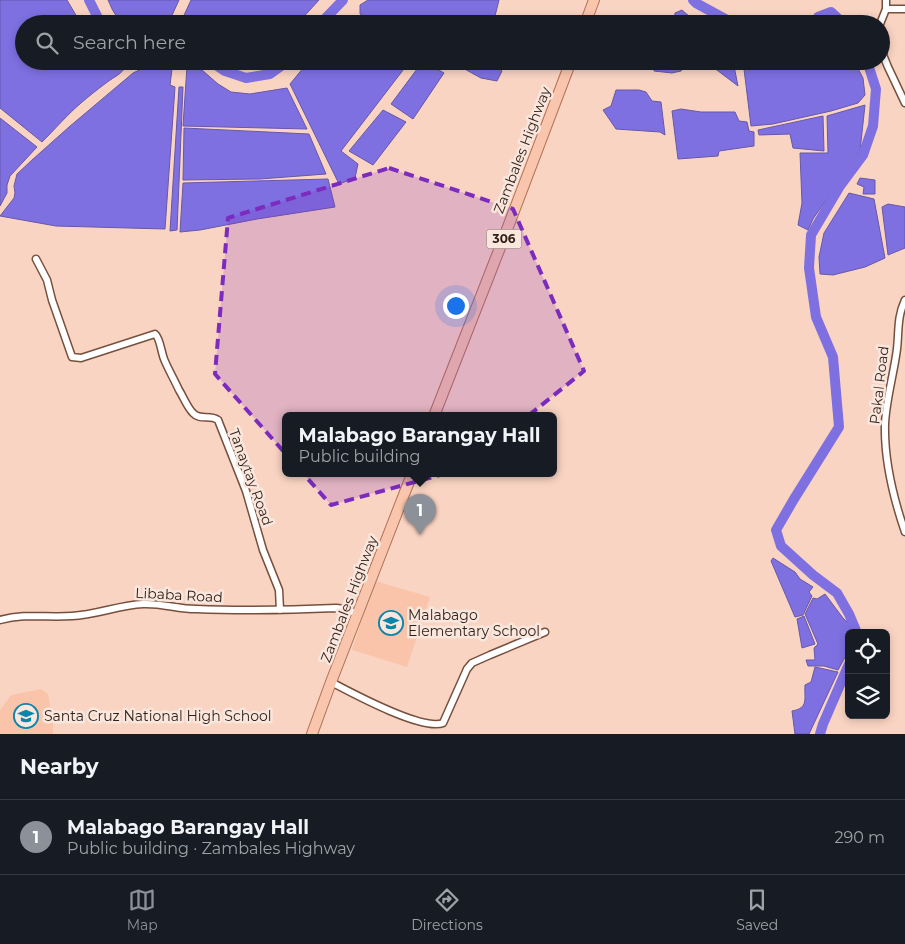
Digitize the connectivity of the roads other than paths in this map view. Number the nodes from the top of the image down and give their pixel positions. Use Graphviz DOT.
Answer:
graph roads {
  1 [pos="594,0"];
  2 [pos="886,0"];
  3 [pos="886,9"];
  4 [pos="905,9"];
  5 [pos="588,15"];
  6 [pos="884,15"];
  7 [pos="567,70"];
  8 [pos="889,70"];
  9 [pos="905,103"];
  10 [pos="36,258"];
  11 [pos="905,300"];
  12 [pos="436,412"];
  13 [pos="411,477"];
  14 [pos="905,532"];
  15 [pos="280,610"];
  16 [pos="357,614"];
  17 [pos="0,620"];
  18 [pos="545,632"];
  19 [pos="331,682"];
  20 [pos="312,734"];
  1 -- 5 [label="main road"];
  2 -- 3 [label="street"];
  3 -- 4 [label="street"];
  3 -- 6 [label="street"];
  7 -- 12 [label="main road, Zambales Highway / 306"];
  8 -- 9 [label="street"];
  10 -- 15 [label="street, Tanaytay Road"];
  11 -- 14 [label="street, Pakal Road"];
  13 -- 16 [label="main road, Zambales Highway"];
  15 -- 16 [label="street, Libaba Road"];
  15 -- 17 [label="street, Libaba Road"];
  16 -- 19 [label="main road, Zambales Highway"];
  18 -- 19 [label="street"];
  19 -- 20 [label="main road, Zambales Highway"];
}
